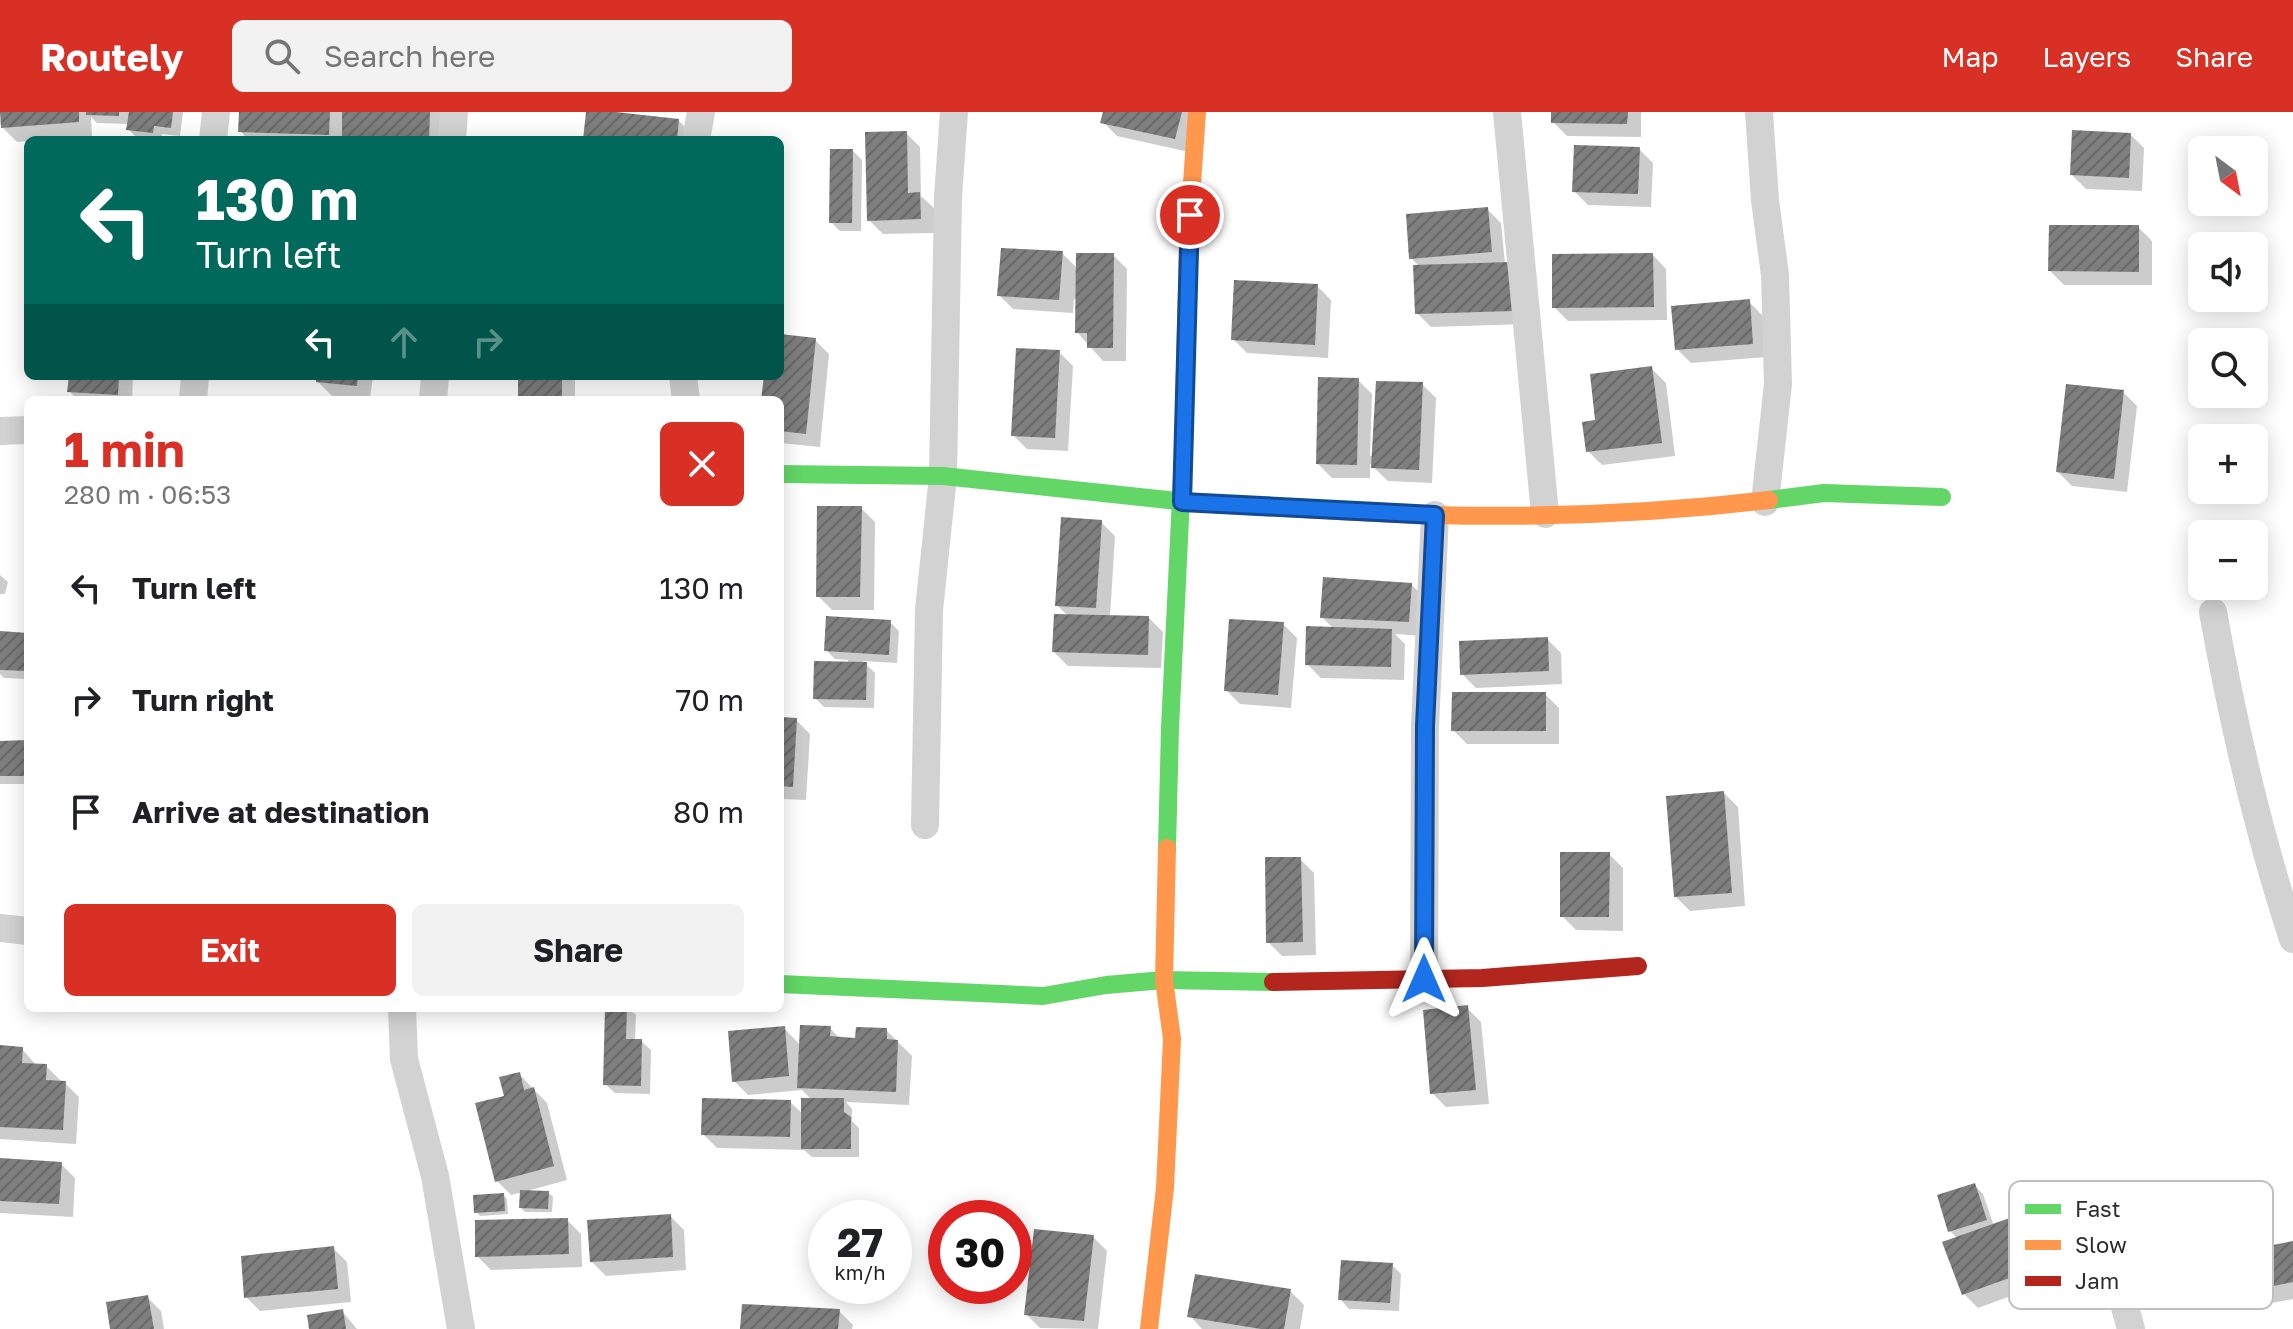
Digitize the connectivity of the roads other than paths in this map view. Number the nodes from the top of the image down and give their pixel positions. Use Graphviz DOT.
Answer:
graph roads {
  1 [pos="216,112"];
  2 [pos="454,112"];
  3 [pos="701,112"];
  4 [pos="954,112"];
  5 [pos="1197,112"];
  6 [pos="1507,112"];
  7 [pos="1759,112"];
  8 [pos="213,136"];
  9 [pos="452,136"];
  10 [pos="697,136"];
  11 [pos="24,430"];
  12 [pos="0,431"];
  13 [pos="784,474"];
  14 [pos="943,476"];
  15 [pos="1942,497"];
  16 [pos="1182,502"];
  17 [pos="1765,502"];
  18 [pos="1545,514"];
  19 [pos="1435,515"];
  20 [pos="2213,612"];
  21 [pos="925,825"];
  22 [pos="0,928"];
  23 [pos="24,931"];
  24 [pos="2293,939"];
  25 [pos="1638,966"];
  26 [pos="1424,979"];
  27 [pos="1164,980"];
  28 [pos="784,984"];
  29 [pos="402,1012"];
  30 [pos="2126,1309"];
  31 [pos="461,1329"];
  32 [pos="1149,1329"];
  33 [pos="2131,1329"];
  1 -- 8 [label="street"];
  2 -- 9 [label="street"];
  3 -- 10 [label="street"];
  4 -- 14 [label="street"];
  5 -- 16 [label="street"];
  6 -- 18 [label="street"];
  7 -- 17 [label="street"];
  11 -- 12 [label="street"];
  13 -- 14 [label="street"];
  14 -- 16 [label="street"];
  14 -- 21 [label="street"];
  15 -- 17 [label="street"];
  16 -- 19 [label="street"];
  16 -- 27 [label="street"];
  17 -- 18 [label="street"];
  18 -- 19 [label="street"];
  19 -- 26 [label="street"];
  20 -- 24 [label="street"];
  22 -- 23 [label="street"];
  25 -- 26 [label="street"];
  26 -- 27 [label="street"];
  27 -- 28 [label="street"];
  27 -- 32 [label="street"];
  29 -- 31 [label="street"];
  30 -- 33 [label="street"];
}
